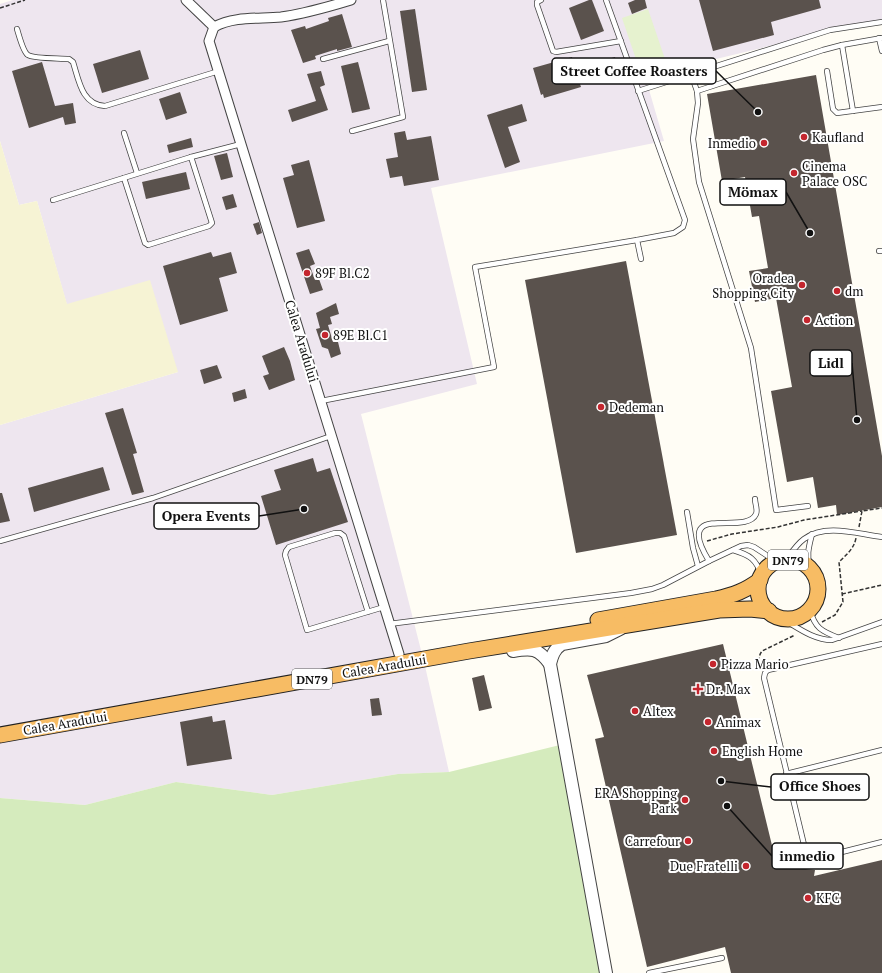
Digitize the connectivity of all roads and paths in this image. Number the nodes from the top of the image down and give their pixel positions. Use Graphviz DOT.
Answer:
graph roads {
  1 [pos="25,0"];
  2 [pos="186,0"];
  3 [pos="351,0"];
  4 [pos="383,0"];
  5 [pos="541,0"];
  6 [pos="606,0"];
  7 [pos="0,8"];
  8 [pos="882,22"];
  9 [pos="214,27"];
  10 [pos="17,29"];
  11 [pos="881,38"];
  12 [pos="389,41"];
  13 [pos="621,41"];
  14 [pos="842,45"];
  15 [pos="882,51"];
  16 [pos="323,59"];
  17 [pos="218,71"];
  18 [pos="827,71"];
  19 [pos="691,74"];
  20 [pos="638,91"];
  21 [pos="697,91"];
  22 [pos="882,107"];
  23 [pos="854,111"];
  24 [pos="352,131"];
  25 [pos="124,133"];
  26 [pos="241,144"];
  27 [pos="191,157"];
  28 [pos="137,173"];
  29 [pos="124,178"];
  30 [pos="53,200"];
  31 [pos="638,240"];
  32 [pos="641,259"];
  33 [pos="321,401"];
  34 [pos="331,436"];
  35 [pos="755,499"];
  36 [pos="808,506"];
  37 [pos="882,508"];
  38 [pos="862,511"];
  39 [pos="687,512"];
  40 [pos="812,534"];
  41 [pos="857,534"];
  42 [pos="881,537"];
  43 [pos="0,541"];
  44 [pos="700,545"];
  45 [pos="733,550"];
  46 [pos="709,561"];
  47 [pos="781,561"];
  48 [pos="698,566"];
  49 [pos="810,569"];
  50 [pos="761,578"];
  51 [pos="882,585"];
  52 [pos="842,594"];
  53 [pos="384,607"];
  54 [pos="810,610"];
  55 [pos="368,612"];
  56 [pos="775,615"];
  57 [pos="882,622"];
  58 [pos="389,624"];
  59 [pos="624,626"];
  60 [pos="816,626"];
  61 [pos="803,632"];
  62 [pos="839,638"];
  63 [pos="882,644"];
  64 [pos="469,651"];
  65 [pos="398,654"];
  66 [pos="550,664"];
  67 [pos="766,672"];
  68 [pos="0,725"];
  69 [pos="0,735"];
  70 [pos="882,750"];
  71 [pos="786,774"];
  72 [pos="882,842"];
  73 [pos="722,958"];
  74 [pos="606,973"];
  75 [pos="649,973"];
  1 -- 7 [label="path"];
  2 -- 9 [label="street"];
  3 -- 9 [label="street"];
  4 -- 12 [label="lane"];
  5 -- 13 [label="lane"];
  6 -- 13 [label="lane"];
  8 -- 19 [label="lane"];
  9 -- 17 [label="street, Calea Aradului"];
  10 -- 17 [label="lane"];
  11 -- 14 [label="lane"];
  11 -- 15 [label="lane"];
  12 -- 16 [label="lane"];
  12 -- 24 [label="lane"];
  13 -- 20 [label="lane"];
  14 -- 21 [label="lane"];
  14 -- 23 [label="lane"];
  17 -- 26 [label="street, Calea Aradului"];
  18 -- 23 [label="lane"];
  19 -- 20 [label="lane"];
  19 -- 21 [label="lane"];
  20 -- 31 [label="lane"];
  21 -- 36 [label="lane"];
  22 -- 23 [label="lane"];
  25 -- 28 [label="lane"];
  26 -- 27 [label="lane"];
  26 -- 33 [label="street, Calea Aradului"];
  27 -- 28 [label="lane"];
  27 -- 29 [label="lane"];
  28 -- 29 [label="lane"];
  29 -- 30 [label="lane"];
  31 -- 32 [label="lane"];
  31 -- 33 [label="lane"];
  33 -- 34 [label="street, Calea Aradului"];
  34 -- 43 [label="lane"];
  34 -- 53 [label="street, Calea Aradului"];
  35 -- 44 [label="lane"];
  37 -- 38 [label="path"];
  38 -- 41 [label="path"];
  38 -- 44 [label="path"];
  39 -- 48 [label="lane"];
  40 -- 41 [label="lane"];
  40 -- 47 [label="lane"];
  40 -- 49 [label="lane"];
  41 -- 42 [label="lane"];
  41 -- 52 [label="path"];
  44 -- 46 [label="lane"];
  45 -- 46 [label="lane"];
  45 -- 47 [label="lane"];
  45 -- 50 [label="lane"];
  46 -- 48 [label="lane"];
  47 -- 49 [label="highway, DN79"];
  47 -- 50 [label="highway, Calea Aradului / DN79"];
  48 -- 58 [label="lane"];
  49 -- 54 [label="highway, DN79"];
  50 -- 56 [label="highway, DN79"];
  50 -- 65 [label="highway, Calea Aradului / DN79"];
  51 -- 52 [label="path"];
  52 -- 60 [label="path"];
  53 -- 55 [label="lane"];
  53 -- 58 [label="street, Calea Aradului"];
  54 -- 56 [label="highway, Calea Aradului / DN79"];
  54 -- 60 [label="lane"];
  55 -- 55 [label="lane"];
  56 -- 59 [label="highway, Calea Aradului / DN79"];
  56 -- 61 [label="lane"];
  57 -- 62 [label="lane"];
  58 -- 65 [label="street, Calea Aradului"];
  59 -- 64 [label="highway, Calea Aradului / DN79"];
  59 -- 66 [label="street"];
  60 -- 62 [label="lane"];
  61 -- 62 [label="lane"];
  61 -- 67 [label="path"];
  63 -- 67 [label="lane"];
  64 -- 66 [label="street"];
  64 -- 69 [label="highway, Calea Aradului / DN79"];
  65 -- 68 [label="highway, Calea Aradului / DN79"];
  66 -- 74 [label="street"];
  67 -- 71 [label="lane"];
  70 -- 71 [label="lane"];
  71 -- 72 [label="lane"];
  73 -- 75 [label="lane"];
}
